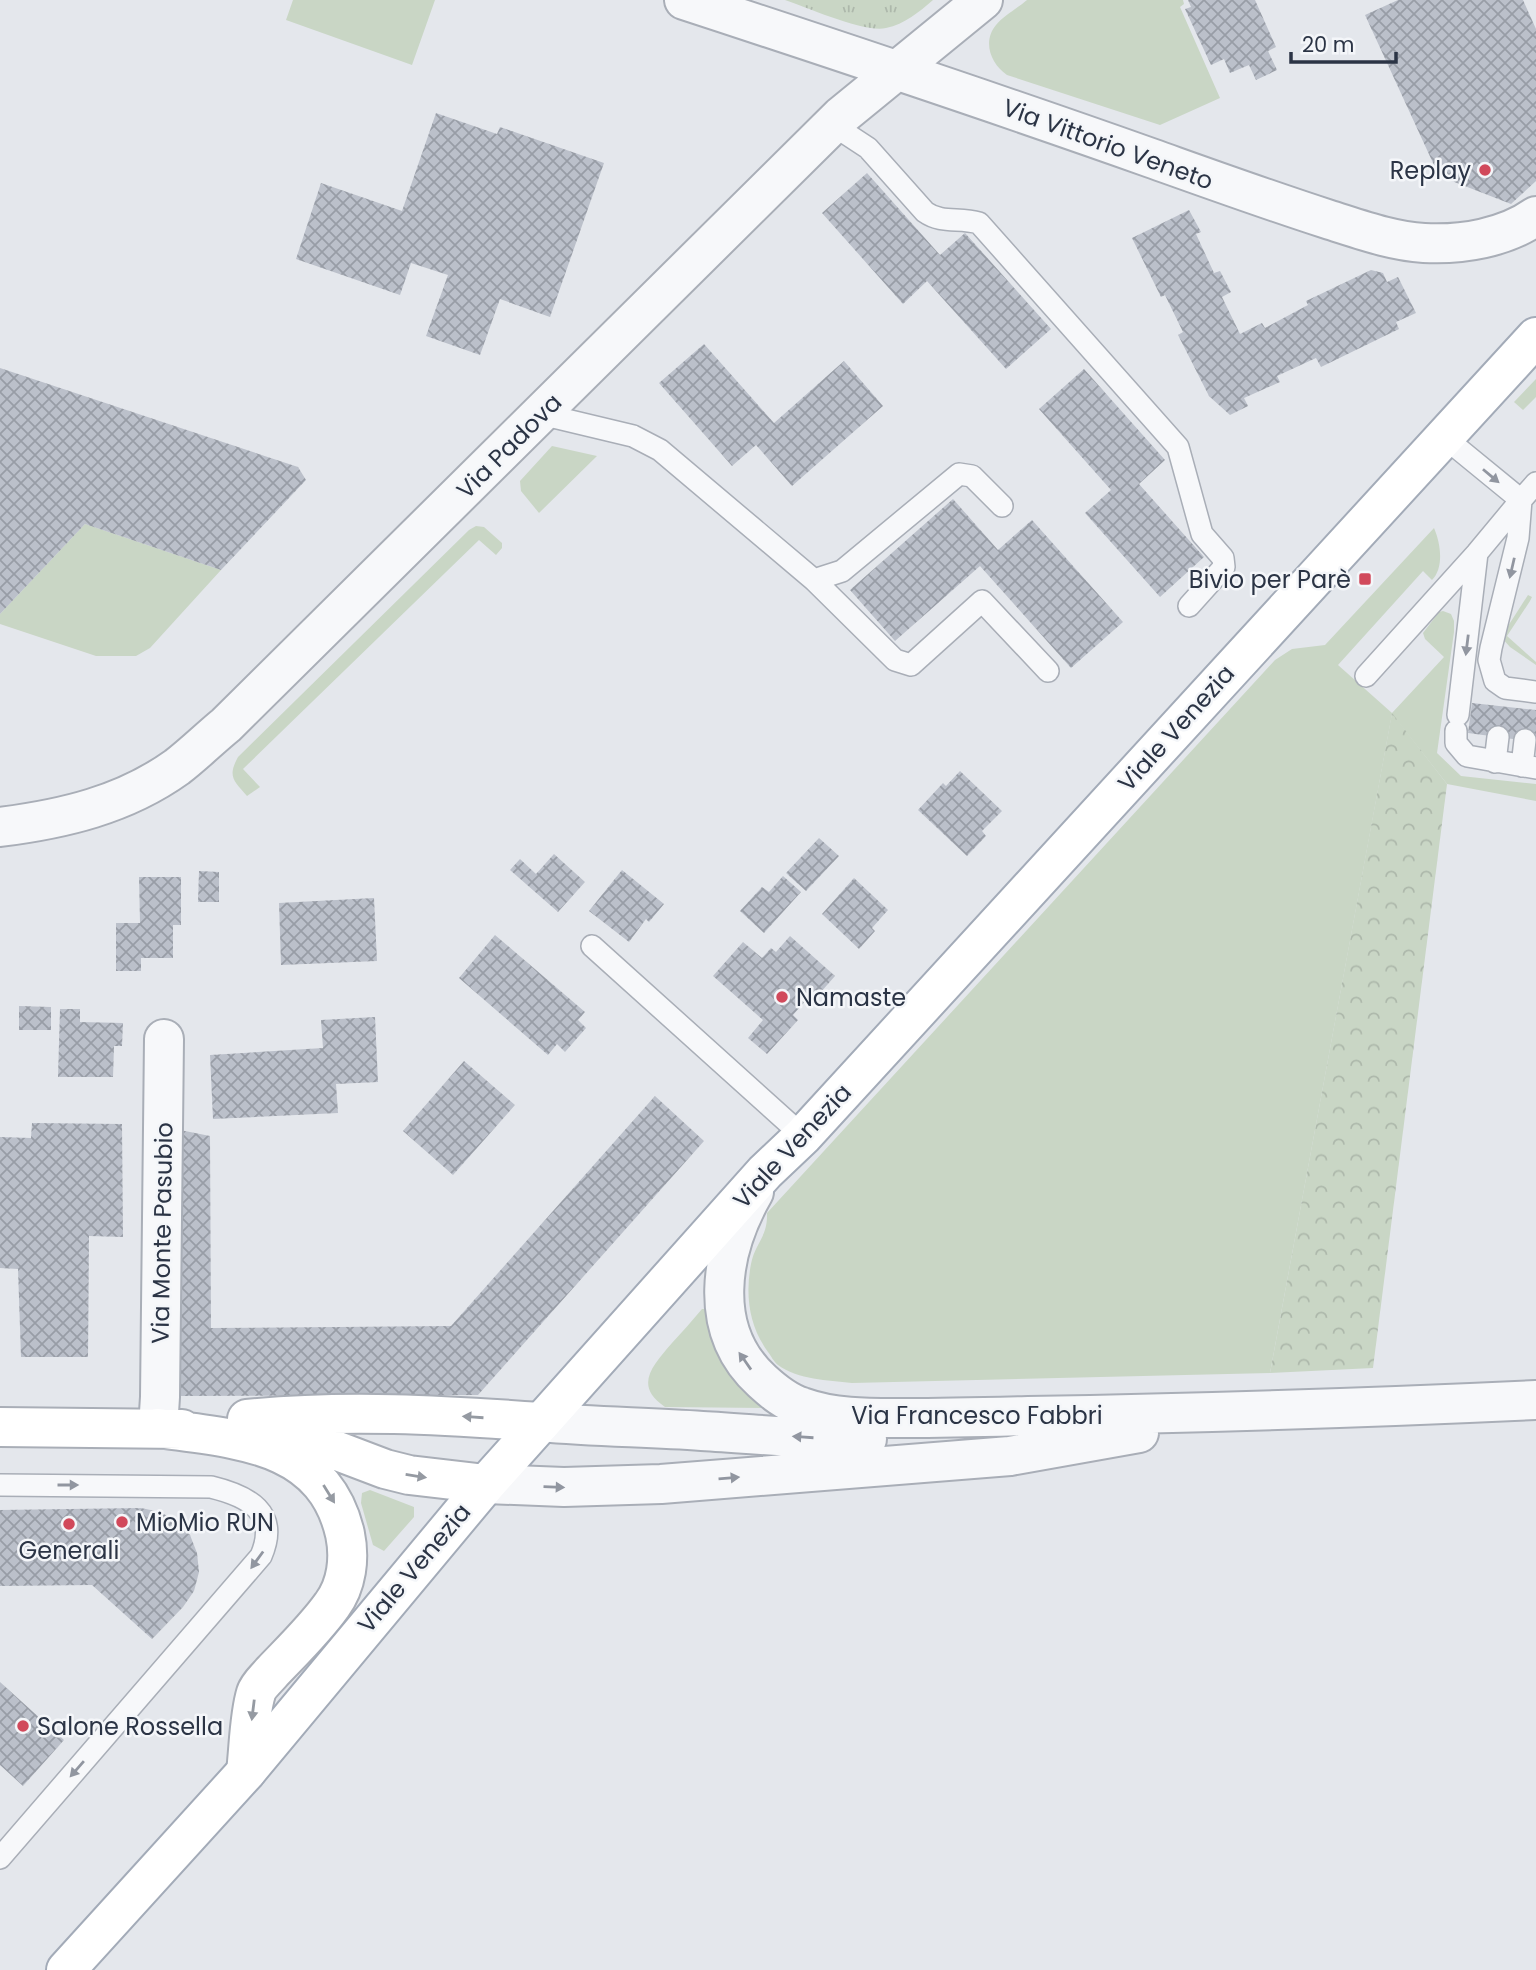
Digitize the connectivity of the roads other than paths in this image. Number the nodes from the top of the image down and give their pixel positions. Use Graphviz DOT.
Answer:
graph roads {
  1 [pos="684,0"];
  2 [pos="983,0"];
  3 [pos="896,69"];
  4 [pos="834,125"];
  5 [pos="1536,216"];
  6 [pos="1536,337"];
  7 [pos="541,414"];
  8 [pos="1444,437"];
  9 [pos="1536,483"];
  10 [pos="1521,500"];
  11 [pos="1002,506"];
  12 [pos="1477,553"];
  13 [pos="814,580"];
  14 [pos="1189,606"];
  15 [pos="1048,671"];
  16 [pos="1366,676"];
  17 [pos="1532,698"];
  18 [pos="1498,737"];
  19 [pos="1525,740"];
  20 [pos="1495,762"];
  21 [pos="1529,767"];
  22 [pos="0,827"];
  23 [pos="592,946"];
  24 [pos="164,1039"];
  25 [pos="803,1136"];
  26 [pos="765,1172"];
  27 [pos="577,1382"];
  28 [pos="1536,1399"];
  29 [pos="1262,1412"];
  30 [pos="541,1422"];
  31 [pos="0,1427"];
  32 [pos="589,1427"];
  33 [pos="158,1428"];
  34 [pos="486,1484"];
  35 [pos="661,1484"];
  36 [pos="0,1485"];
  37 [pos="246,1772"];
  38 [pos="0,1858"];
  39 [pos="66,1970"];
  1 -- 3 [label="street, Via Vittorio Veneto"];
  2 -- 3 [label="street, Via Padova"];
  3 -- 4 [label="street, Via Padova"];
  3 -- 5 [label="street, Via Vittorio Veneto"];
  4 -- 7 [label="street, Via Padova"];
  4 -- 14 [label="lane"];
  6 -- 8 [label="main road, Viale Venezia"];
  7 -- 13 [label="lane"];
  7 -- 22 [label="street, Via Padova"];
  8 -- 10 [label="lane, one-way"];
  8 -- 25 [label="main road, Viale Venezia"];
  9 -- 10 [label="lane"];
  10 -- 12 [label="lane"];
  10 -- 17 [label="lane, one-way"];
  11 -- 13 [label="lane"];
  12 -- 16 [label="lane"];
  12 -- 20 [label="lane, one-way"];
  13 -- 15 [label="lane"];
  18 -- 20 [label="lane"];
  19 -- 21 [label="lane"];
  20 -- 21 [label="lane"];
  23 -- 25 [label="lane"];
  24 -- 33 [label="street, Via Monte Pasubio"];
  25 -- 26 [label="main road, Viale Venezia"];
  26 -- 27 [label="main road, Viale Venezia"];
  29 -- 26 [label="street, Via Francesco Fabbri, one-way"];
  27 -- 30 [label="main road, Viale Venezia"];
  27 -- 32 [label="street, Via Francesco Fabbri"];
  28 -- 29 [label="street, Via Francesco Fabbri"];
  29 -- 32 [label="street, Via Francesco Fabbri, one-way"];
  35 -- 29 [label="street, Via Francesco Fabbri, one-way"];
  30 -- 32 [label="street, Via Francesco Fabbri"];
  30 -- 33 [label="main road, one-way"];
  30 -- 34 [label="main road, Viale Venezia"];
  31 -- 33 [label="main road"];
  32 -- 35 [label="street, Via Francesco Fabbri"];
  33 -- 34 [label="main road, one-way"];
  33 -- 37 [label="main road, one-way"];
  34 -- 35 [label="street, Via Francesco Fabbri, one-way"];
  34 -- 37 [label="main road, Viale Venezia"];
  36 -- 38 [label="lane, one-way"];
  37 -- 39 [label="main road, Viale Venezia"];
}
